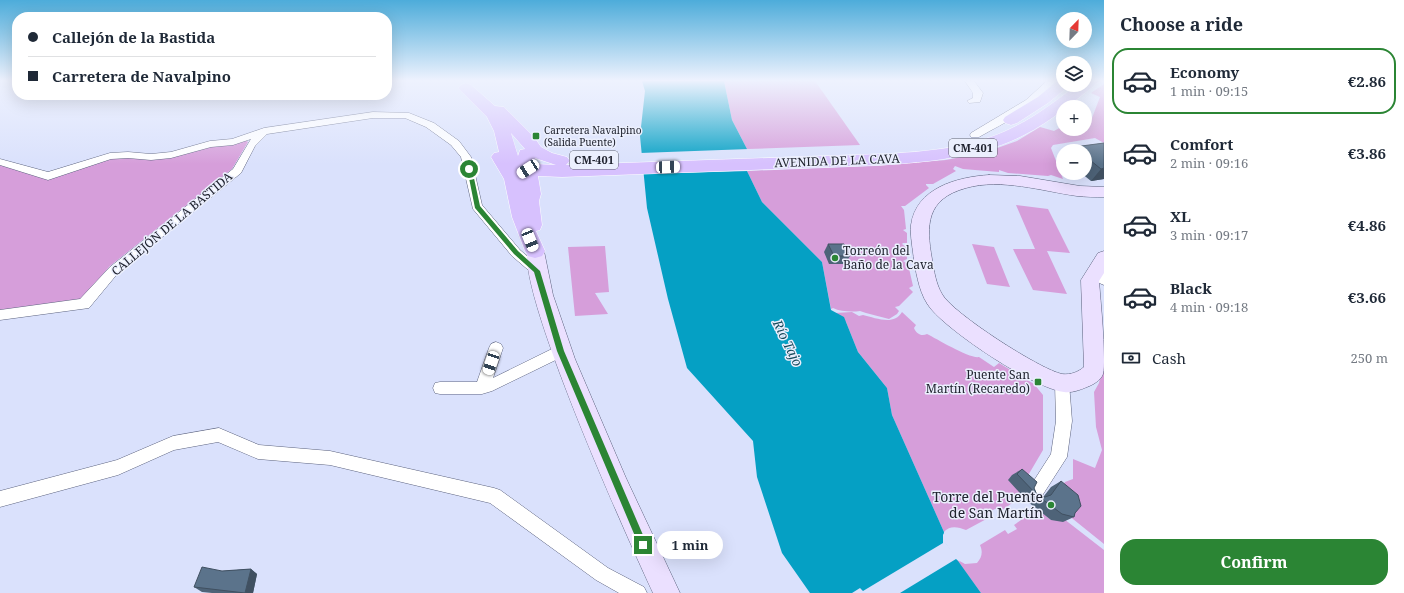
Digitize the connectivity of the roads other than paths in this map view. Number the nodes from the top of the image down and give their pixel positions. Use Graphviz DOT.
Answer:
graph roads {
  1 [pos="483,109"];
  2 [pos="497,109"];
  3 [pos="1018,109"];
  4 [pos="1030,109"];
  5 [pos="1058,109"];
  6 [pos="514,127"];
  7 [pos="264,131"];
  8 [pos="975,134"];
  9 [pos="832,156"];
  10 [pos="0,162"];
  11 [pos="562,166"];
  12 [pos="520,174"];
  13 [pos="1104,192"];
  14 [pos="532,194"];
  15 [pos="536,261"];
  16 [pos="1101,270"];
  17 [pos="0,315"];
  18 [pos="496,348"];
  19 [pos="561,351"];
  20 [pos="1062,383"];
  21 [pos="440,388"];
  22 [pos="482,388"];
  23 [pos="1034,493"];
  24 [pos="0,499"];
  25 [pos="638,593"];
  26 [pos="667,593"];
  1 -- 12 [label="main road"];
  2 -- 6 [label="main road, CM-401"];
  3 -- 8 [label="street, AVENIDA DE LA CAVA"];
  4 -- 8 [label="main road, AVENIDA DE LA CAVA / CM-401"];
  5 -- 9 [label="main road, AVENIDA DE LA CAVA / CM-401"];
  6 -- 11 [label="main road, CM-401"];
  6 -- 12 [label="main road"];
  7 -- 10 [label="street"];
  7 -- 15 [label="street"];
  7 -- 17 [label="street, CALLEJÓN DE LA BASTIDA"];
  8 -- 9 [label="main road, AVENIDA DE LA CAVA / CM-401"];
  9 -- 11 [label="main road, AVENIDA DE LA CAVA / CM-401"];
  9 -- 11 [label="main road, AVENIDA DE LA CAVA / CM-401"];
  11 -- 12 [label="main road, CM-401"];
  11 -- 14 [label="main road"];
  12 -- 14 [label="main road"];
  12 -- 15 [label="main road"];
  13 -- 20 [label="street"];
  14 -- 15 [label="main road"];
  15 -- 19 [label="street"];
  16 -- 20 [label="street"];
  18 -- 22 [label="street"];
  19 -- 22 [label="street"];
  19 -- 26 [label="street"];
  20 -- 23 [label="street"];
  21 -- 22 [label="street"];
  24 -- 25 [label="street"];
}
